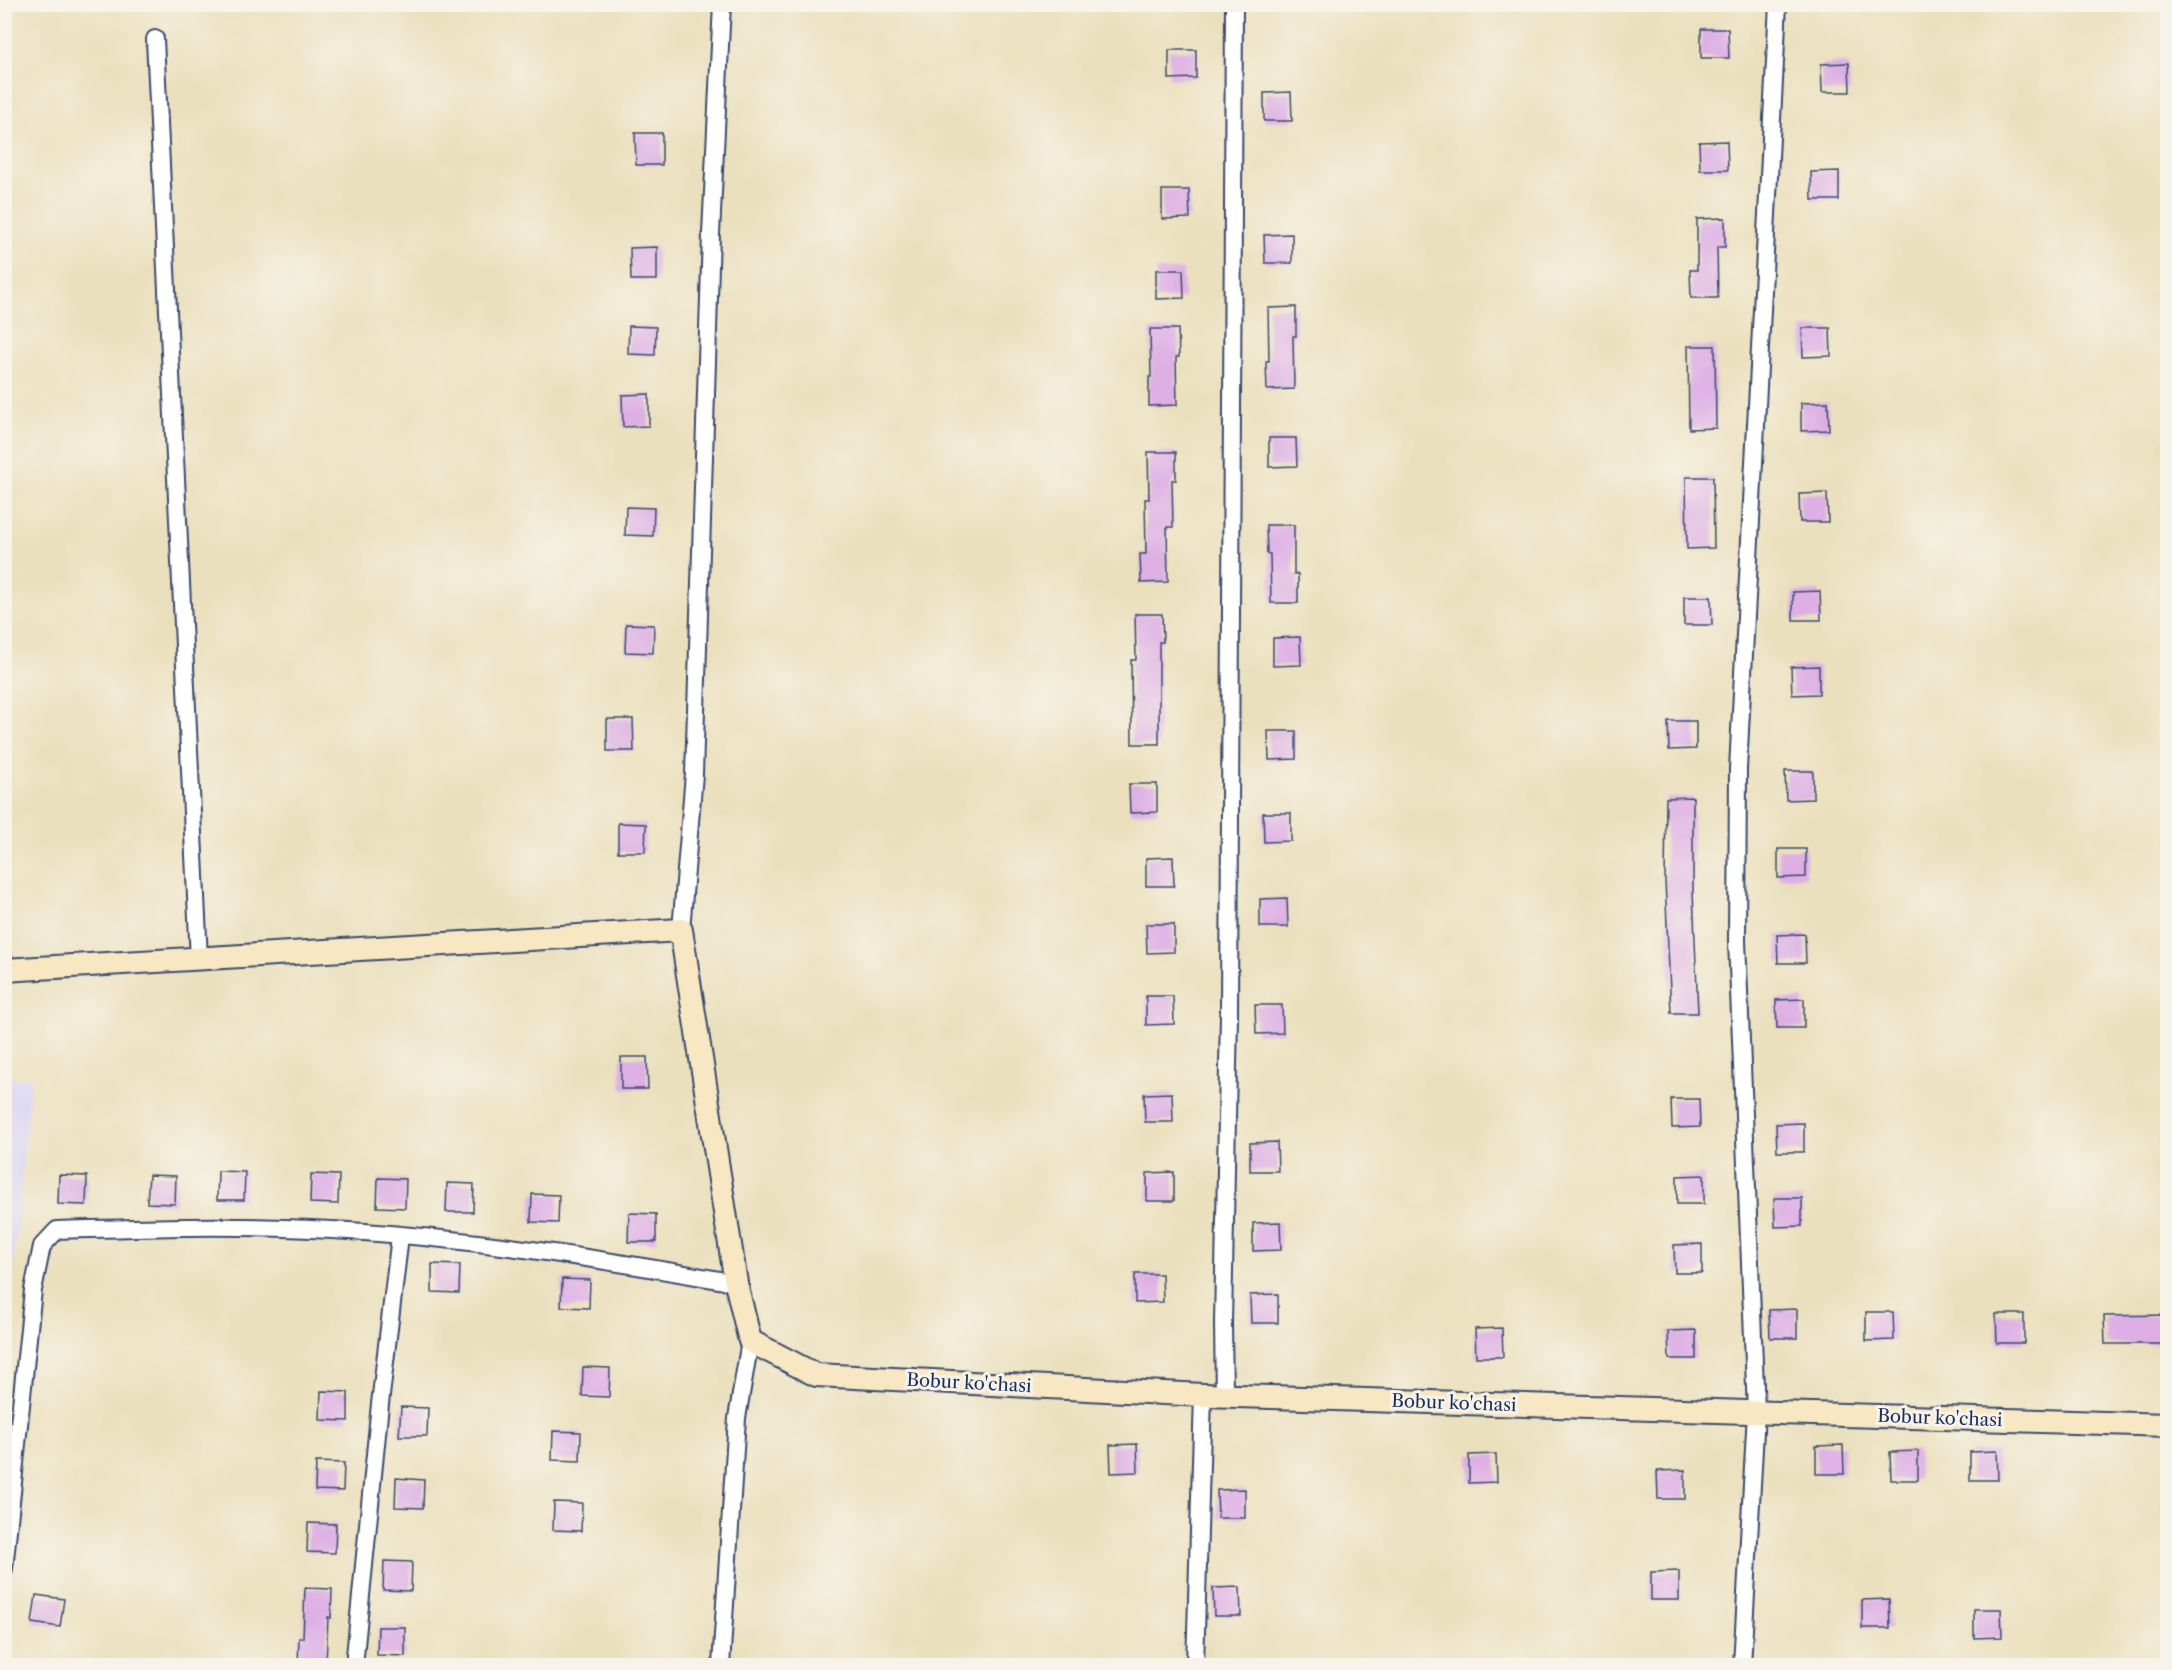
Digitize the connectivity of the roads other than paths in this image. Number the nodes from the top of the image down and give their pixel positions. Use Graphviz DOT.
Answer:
graph roads {
  1 [pos="722,4"];
  2 [pos="1234,4"];
  3 [pos="1778,4"];
  4 [pos="155,39"];
  5 [pos="681,930"];
  6 [pos="199,959"];
  7 [pos="4,970"];
  8 [pos="400,1236"];
  9 [pos="736,1283"];
  10 [pos="750,1341"];
  11 [pos="1214,1395"];
  12 [pos="1756,1412"];
  13 [pos="2168,1425"];
  14 [pos="10,1458"];
  15 [pos="4,1569"];
  16 [pos="354,1665"];
  17 [pos="721,1665"];
  18 [pos="1195,1665"];
  19 [pos="1742,1665"];
  1 -- 5 [label="street"];
  2 -- 11 [label="street"];
  3 -- 12 [label="street"];
  4 -- 6 [label="street"];
  5 -- 6 [label="street"];
  5 -- 9 [label="street"];
  6 -- 7 [label="street"];
  8 -- 9 [label="street"];
  8 -- 14 [label="street"];
  8 -- 16 [label="street"];
  9 -- 10 [label="street"];
  10 -- 11 [label="street, Bobur ko'chasi"];
  10 -- 17 [label="street"];
  11 -- 12 [label="street, Bobur ko'chasi"];
  11 -- 18 [label="street"];
  12 -- 13 [label="street, Bobur ko'chasi"];
  12 -- 19 [label="street"];
  14 -- 15 [label="street"];
}
